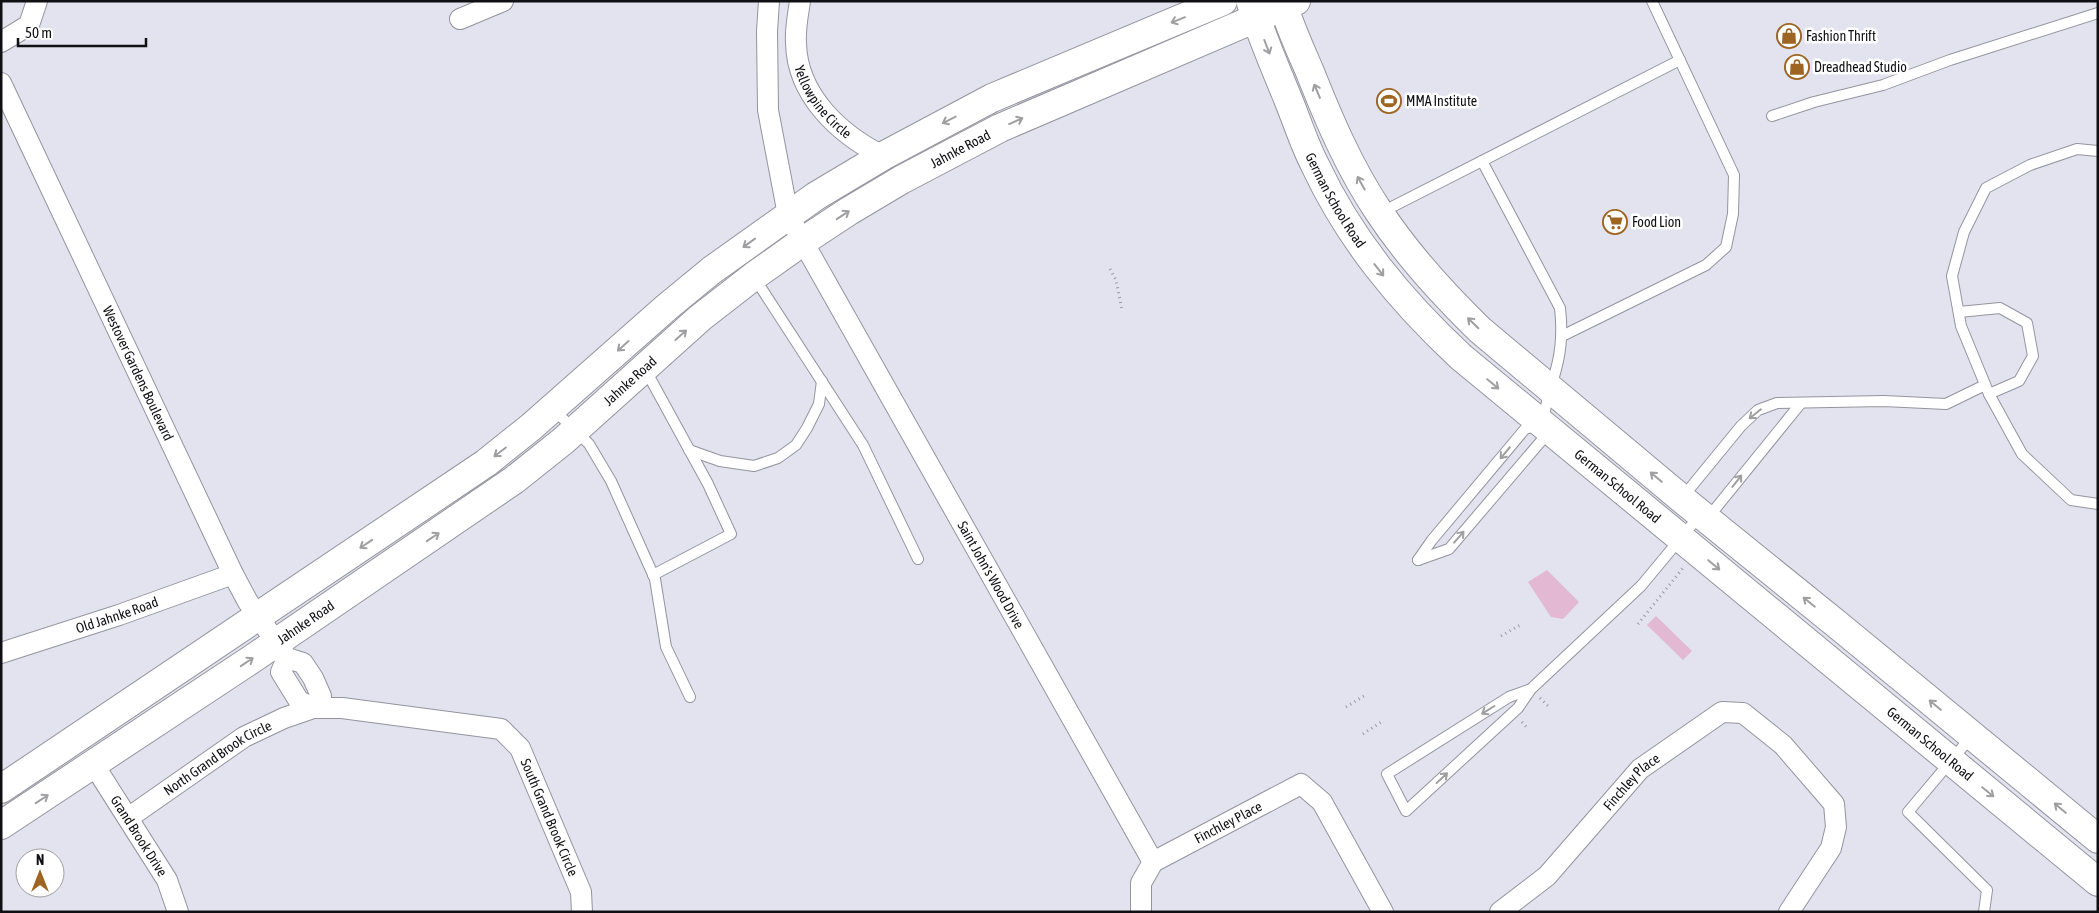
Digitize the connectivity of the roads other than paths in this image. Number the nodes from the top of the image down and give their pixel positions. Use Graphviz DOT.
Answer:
graph roads {
  1 [pos="37,1"];
  2 [pos="503,1"];
  3 [pos="769,1"];
  4 [pos="800,1"];
  5 [pos="1223,1"];
  6 [pos="1652,1"];
  7 [pos="1287,3"];
  8 [pos="1254,10"];
  9 [pos="2098,14"];
  10 [pos="460,19"];
  11 [pos="796,27"];
  12 [pos="1,42"];
  13 [pos="1680,60"];
  14 [pos="1,82"];
  15 [pos="767,89"];
  16 [pos="1772,116"];
  17 [pos="2098,151"];
  18 [pos="883,156"];
  19 [pos="1482,161"];
  20 [pos="1379,213"];
  21 [pos="788,215"];
  22 [pos="802,242"];
  23 [pos="754,276"];
  24 [pos="1959,312"];
  25 [pos="1562,336"];
  26 [pos="645,368"];
  27 [pos="822,381"];
  28 [pos="1551,388"];
  29 [pos="1987,390"];
  30 [pos="1801,403"];
  31 [pos="553,408"];
  32 [pos="1541,424"];
  33 [pos="575,430"];
  34 [pos="689,450"];
  35 [pos="2098,504"];
  36 [pos="1696,510"];
  37 [pos="1681,538"];
  38 [pos="918,559"];
  39 [pos="232,574"];
  40 [pos="653,575"];
  41 [pos="258,617"];
  42 [pos="281,650"];
  43 [pos="1,653"];
  44 [pos="1531,689"];
  45 [pos="690,697"];
  46 [pos="313,708"];
  47 [pos="501,729"];
  48 [pos="1972,736"];
  49 [pos="1950,761"];
  50 [pos="94,765"];
  51 [pos="1,790"];
  52 [pos="128,818"];
  53 [pos="1,825"];
  54 [pos="2098,839"];
  55 [pos="1153,862"];
  56 [pos="2098,882"];
  57 [pos="178,912"];
  58 [pos="582,912"];
  59 [pos="1141,912"];
  60 [pos="1383,912"];
  61 [pos="1500,912"];
  62 [pos="1789,912"];
  63 [pos="1984,912"];
  1 -- 12 [label="street"];
  2 -- 10 [label="street"];
  3 -- 15 [label="street, Yellowpine Circle"];
  4 -- 11 [label="street, Yellowpine Circle"];
  5 -- 18 [label="main road, one-way"];
  6 -- 13 [label="lane"];
  7 -- 8 [label="main road, Jahnke Road"];
  20 -- 7 [label="main road, one-way"];
  22 -- 8 [label="main road, Jahnke Road, one-way"];
  8 -- 32 [label="main road, German School Road, one-way"];
  9 -- 16 [label="lane"];
  11 -- 15 [label="street, Yellowpine Circle"];
  11 -- 18 [label="street, Yellowpine Circle"];
  13 -- 19 [label="lane"];
  13 -- 25 [label="lane"];
  14 -- 39 [label="street, Westover Gardens Boulevard"];
  15 -- 21 [label="street, Yellowpine Circle"];
  17 -- 24 [label="lane"];
  18 -- 21 [label="main road"];
  19 -- 20 [label="lane"];
  19 -- 25 [label="lane"];
  28 -- 20 [label="main road, one-way"];
  21 -- 22 [label="street, Yellowpine Circle"];
  21 -- 31 [label="main road, one-way"];
  22 -- 23 [label="main road, Jahnke Road"];
  22 -- 55 [label="street, Saint John's Wood Drive"];
  26 -- 23 [label="main road, Jahnke Road, one-way"];
  23 -- 27 [label="lane"];
  24 -- 29 [label="lane"];
  24 -- 29 [label="lane"];
  25 -- 28 [label="lane"];
  26 -- 33 [label="main road, Jahnke Road"];
  26 -- 34 [label="lane"];
  27 -- 34 [label="lane"];
  27 -- 38 [label="lane"];
  28 -- 32 [label="lane"];
  36 -- 28 [label="main road, one-way"];
  29 -- 30 [label="lane"];
  29 -- 35 [label="lane"];
  36 -- 30 [label="lane, one-way"];
  30 -- 36 [label="lane, one-way"];
  31 -- 33 [label="lane"];
  31 -- 41 [label="main road, one-way"];
  32 -- 32 [label="lane, one-way"];
  32 -- 37 [label="main road, German School Road"];
  33 -- 40 [label="lane"];
  42 -- 33 [label="main road, Jahnke Road, one-way"];
  34 -- 40 [label="lane"];
  36 -- 37 [label="lane"];
  48 -- 36 [label="main road, one-way"];
  37 -- 44 [label="lane"];
  37 -- 49 [label="main road, German School Road, one-way"];
  39 -- 41 [label="street, Westover Gardens Boulevard"];
  39 -- 43 [label="street, Old Jahnke Road"];
  40 -- 45 [label="lane"];
  41 -- 42 [label="street, Westover Gardens Boulevard"];
  41 -- 51 [label="main road"];
  42 -- 46 [label="street"];
  50 -- 42 [label="main road, Jahnke Road, one-way"];
  44 -- 44 [label="lane, one-way"];
  46 -- 47 [label="street, North Grand Brook Circle"];
  46 -- 52 [label="street, North Grand Brook Circle"];
  47 -- 58 [label="street, South Grand Brook Circle"];
  48 -- 49 [label="lane"];
  54 -- 48 [label="main road, one-way"];
  49 -- 56 [label="main road, German School Road, one-way"];
  49 -- 63 [label="lane"];
  50 -- 52 [label="street, Grand Brook Drive"];
  53 -- 50 [label="main road, Jahnke Road, one-way"];
  52 -- 57 [label="street, Grand Brook Drive"];
  55 -- 59 [label="street"];
  55 -- 60 [label="street, Finchley Place"];
  61 -- 62 [label="street, Finchley Place"];
}
